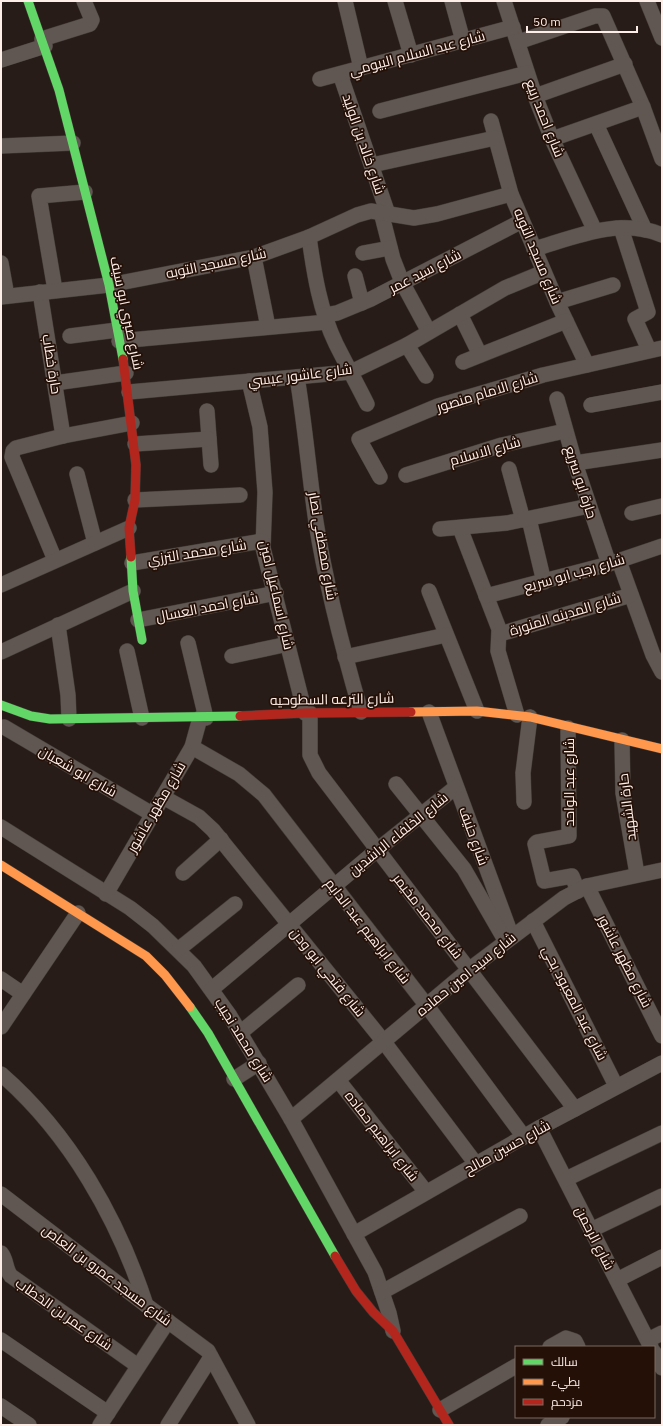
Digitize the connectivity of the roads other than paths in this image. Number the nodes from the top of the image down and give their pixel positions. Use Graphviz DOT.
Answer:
graph roads {
  1 [pos="28,1"];
  2 [pos="84,1"];
  3 [pos="345,1"];
  4 [pos="395,1"];
  5 [pos="452,1"];
  6 [pos="504,1"];
  7 [pos="647,1"];
  8 [pos="513,27"];
  9 [pos="662,38"];
  10 [pos="464,41"];
  11 [pos="518,42"];
  12 [pos="43,43"];
  13 [pos="411,55"];
  14 [pos="1,60"];
  15 [pos="625,64"];
  16 [pos="361,68"];
  17 [pos="527,73"];
  18 [pos="340,74"];
  19 [pos="320,79"];
  20 [pos="535,96"];
  21 [pos="643,107"];
  22 [pos="380,111"];
  23 [pos="491,121"];
  24 [pos="596,124"];
  25 [pos="495,138"];
  26 [pos="552,139"];
  27 [pos="73,143"];
  28 [pos="1,146"];
  29 [pos="662,159"];
  30 [pos="372,165"];
  31 [pos="86,192"];
  32 [pos="511,194"];
  33 [pos="384,213"];
  34 [pos="522,221"];
  35 [pos="621,228"];
  36 [pos="645,230"];
  37 [pos="595,231"];
  38 [pos="662,235"];
  39 [pos="309,238"];
  40 [pos="390,248"];
  41 [pos="534,249"];
  42 [pos="363,253"];
  43 [pos="254,257"];
  44 [pos="1,263"];
  45 [pos="544,272"];
  46 [pos="355,276"];
  47 [pos="402,282"];
  48 [pos="109,284"];
  49 [pos="613,285"];
  50 [pos="55,290"];
  51 [pos="40,292"];
  52 [pos="4,297"];
  53 [pos="557,302"];
  54 [pos="362,303"];
  55 [pos="460,314"];
  56 [pos="326,318"];
  57 [pos="566,321"];
  58 [pos="268,327"];
  59 [pos="430,332"];
  60 [pos="70,336"];
  61 [pos="118,336"];
  62 [pos="407,345"];
  63 [pos="656,349"];
  64 [pos="480,355"];
  65 [pos="463,362"];
  66 [pos="587,365"];
  67 [pos="351,372"];
  68 [pos="126,373"];
  69 [pos="426,376"];
  70 [pos="296,377"];
  71 [pos="250,381"];
  72 [pos="55,383"];
  73 [pos="129,392"];
  74 [pos="662,392"];
  75 [pos="557,399"];
  76 [pos="367,404"];
  77 [pos="592,405"];
  78 [pos="207,411"];
  79 [pos="132,423"];
  80 [pos="565,431"];
  81 [pos="63,436"];
  82 [pos="209,439"];
  83 [pos="135,444"];
  84 [pos="662,450"];
  85 [pos="575,463"];
  86 [pos="211,465"];
  87 [pos="509,470"];
  88 [pos="77,474"];
  89 [pos="406,475"];
  90 [pos="380,477"];
  91 [pos="240,495"];
  92 [pos="134,500"];
  93 [pos="589,506"];
  94 [pos="662,506"];
  95 [pos="632,513"];
  96 [pos="526,519"];
  97 [pos="130,528"];
  98 [pos="460,528"];
  99 [pos="440,529"];
  100 [pos="262,541"];
  101 [pos="95,544"];
  102 [pos="662,546"];
  103 [pos="55,560"];
  104 [pos="614,562"];
  105 [pos="132,563"];
  106 [pos="544,582"];
  107 [pos="1,585"];
  108 [pos="133,591"];
  109 [pos="429,591"];
  110 [pos="276,593"];
  111 [pos="631,594"];
  112 [pos="486,596"];
  113 [pos="138,620"];
  114 [pos="58,625"];
  115 [pos="500,634"];
  116 [pos="446,635"];
  117 [pos="142,640"];
  118 [pos="188,642"];
  119 [pos="288,644"];
  120 [pos="127,651"];
  121 [pos="1,652"];
  122 [pos="232,656"];
  123 [pos="345,657"];
  124 [pos="662,672"];
  125 [pos="7,708"];
  126 [pos="361,712"];
  127 [pos="429,712"];
  128 [pos="477,712"];
  129 [pos="308,713"];
  130 [pos="523,716"];
  131 [pos="142,718"];
  132 [pos="203,718"];
  133 [pos="69,719"];
  134 [pos="568,728"];
  135 [pos="3,730"];
  136 [pos="622,740"];
  137 [pos="192,747"];
  138 [pos="662,749"];
  139 [pos="396,784"];
  140 [pos="456,787"];
  141 [pos="163,797"];
  142 [pos="524,802"];
  143 [pos="152,814"];
  144 [pos="421,814"];
  145 [pos="1,827"];
  146 [pos="221,839"];
  147 [pos="377,850"];
  148 [pos="1,865"];
  149 [pos="183,873"];
  150 [pos="637,874"];
  151 [pos="660,875"];
  152 [pos="334,887"];
  153 [pos="582,888"];
  154 [pos="106,894"];
  155 [pos="235,904"];
  156 [pos="78,913"];
  157 [pos="533,921"];
  158 [pos="289,924"];
  159 [pos="508,939"];
  160 [pos="179,949"];
  161 [pos="470,969"];
  162 [pos="1,979"];
  163 [pos="298,985"];
  164 [pos="212,989"];
  165 [pos="23,994"];
  166 [pos="427,1006"];
  167 [pos="1,1027"];
  168 [pos="240,1033"];
  169 [pos="662,1036"];
  170 [pos="384,1042"];
  171 [pos="662,1062"];
  172 [pos="259,1064"];
  173 [pos="1,1074"];
  174 [pos="234,1079"];
  175 [pos="338,1080"];
  176 [pos="616,1086"];
  177 [pos="575,1109"];
  178 [pos="291,1119"];
  179 [pos="539,1128"];
  180 [pos="662,1133"];
  181 [pos="524,1137"];
  182 [pos="476,1164"];
  183 [pos="566,1179"];
  184 [pos="426,1192"];
  185 [pos="1,1194"];
  186 [pos="662,1196"];
  187 [pos="520,1216"];
  188 [pos="592,1230"];
  189 [pos="354,1234"];
  190 [pos="1,1253"];
  191 [pos="662,1257"];
  192 [pos="617,1280"];
  193 [pos="382,1292"];
  194 [pos="146,1305"];
  195 [pos="168,1321"];
  196 [pos="393,1331"];
  197 [pos="662,1333"];
  198 [pos="1,1340"];
  199 [pos="552,1346"];
  200 [pos="577,1346"];
  201 [pos="651,1346"];
  202 [pos="655,1354"];
  203 [pos="211,1357"];
  204 [pos="138,1366"];
  205 [pos="515,1367"];
  206 [pos="662,1368"];
  207 [pos="1,1406"];
  208 [pos="440,1410"];
  209 [pos="560,1418"];
  210 [pos="104,1419"];
  211 [pos="29,1425"];
  212 [pos="168,1425"];
  213 [pos="248,1425"];
  214 [pos="449,1425"];
  215 [pos="548,1425"];
  1 -- 12 [label="street, شارع صبري ابو سيف"];
  2 -- 12 [label="street"];
  3 -- 16 [label="street"];
  4 -- 13 [label="street"];
  5 -- 10 [label="street"];
  6 -- 8 [label="street, شارع احمد ربيع"];
  7 -- 9 [label="street"];
  8 -- 10 [label="street, شارع عبد السلام البيومي"];
  8 -- 11 [label="street, شارع احمد ربيع"];
  10 -- 13 [label="street, شارع عبد السلام البيومي"];
  11 -- 15 [label="street"];
  11 -- 17 [label="street, شارع احمد ربيع"];
  12 -- 14 [label="street"];
  12 -- 27 [label="street, شارع صبري ابو سيف"];
  13 -- 16 [label="street, شارع عبد السلام البيومي"];
  15 -- 20 [label="street"];
  15 -- 21 [label="street"];
  16 -- 18 [label="street, شارع عبد السلام البيومي"];
  17 -- 20 [label="street, شارع احمد ربيع"];
  17 -- 22 [label="street"];
  18 -- 19 [label="street, شارع عبد السلام البيومي"];
  18 -- 30 [label="street, شارع خالد بن الوليد"];
  20 -- 26 [label="street, شارع احمد ربيع"];
  21 -- 24 [label="street"];
  21 -- 29 [label="street"];
  23 -- 25 [label="street, شارع مسجد التوبه"];
  24 -- 26 [label="street"];
  24 -- 36 [label="street"];
  25 -- 30 [label="street"];
  25 -- 32 [label="street, شارع مسجد التوبه"];
  26 -- 37 [label="street, شارع احمد ربيع"];
  27 -- 28 [label="street"];
  27 -- 31 [label="street, شارع صبري ابو سيف"];
  30 -- 33 [label="street, شارع خالد بن الوليد"];
  31 -- 48 [label="street, شارع صبري ابو سيف"];
  31 -- 50 [label="street"];
  32 -- 33 [label="street, شارع مسجد التوبه"];
  32 -- 34 [label="street, شارع مسجد التوبه"];
  33 -- 39 [label="street, شارع مسجد التوبه"];
  33 -- 40 [label="street, شارع خالد بن الوليد"];
  34 -- 41 [label="street, شارع مسجد التوبه"];
  34 -- 47 [label="street, شارع سيد عمر"];
  35 -- 36 [label="street"];
  35 -- 37 [label="street"];
  35 -- 63 [label="street"];
  36 -- 38 [label="street"];
  37 -- 41 [label="street"];
  39 -- 43 [label="street, شارع مسجد التوبه"];
  39 -- 56 [label="street"];
  40 -- 42 [label="street"];
  40 -- 47 [label="street, شارع خالد بن الوليد"];
  41 -- 45 [label="street, شارع مسجد التوبه"];
  43 -- 48 [label="street, شارع مسجد التوبه"];
  43 -- 58 [label="street"];
  44 -- 52 [label="street"];
  45 -- 53 [label="street, شارع مسجد التوبه"];
  45 -- 55 [label="street, شارع عاشور عيسي"];
  46 -- 54 [label="street"];
  47 -- 54 [label="street, شارع سيد عمر"];
  47 -- 59 [label="street, شارع خالد بن الوليد"];
  48 -- 50 [label="street, شارع مسجد التوبه"];
  48 -- 61 [label="street, شارع صبري ابو سيف"];
  49 -- 53 [label="street"];
  50 -- 51 [label="street, شارع مسجد التوبه"];
  51 -- 52 [label="street, شارع مسجد التوبه"];
  51 -- 72 [label="street, حارة خطاب"];
  53 -- 57 [label="street, شارع مسجد التوبه"];
  54 -- 56 [label="street, شارع سيد عمر"];
  55 -- 59 [label="street, شارع عاشور عيسي"];
  55 -- 64 [label="street"];
  56 -- 58 [label="street, شارع سيد عمر"];
  56 -- 67 [label="street"];
  57 -- 64 [label="street"];
  57 -- 66 [label="street, شارع مسجد التوبه"];
  58 -- 61 [label="street, شارع سيد عمر"];
  59 -- 62 [label="street, شارع عاشور عيسي"];
  60 -- 61 [label="street, شارع سيد عمر"];
  61 -- 68 [label="street, شارع صبري ابو سيف"];
  62 -- 67 [label="street, شارع عاشور عيسي"];
  62 -- 69 [label="street"];
  63 -- 66 [label="street, شارع الامام منصور"];
  64 -- 65 [label="street"];
  66 -- 90 [label="street, شارع الامام منصور"];
  67 -- 70 [label="street, شارع عاشور عيسي"];
  67 -- 76 [label="street"];
  68 -- 72 [label="street"];
  68 -- 73 [label="street, شارع صبري ابو سيف"];
  70 -- 71 [label="street, شارع عاشور عيسي"];
  70 -- 123 [label="street, شارع مصطفي نصار"];
  71 -- 73 [label="street, شارع عاشور عيسي"];
  71 -- 100 [label="street, شارع اسماعيل امين"];
  72 -- 81 [label="street, حارة خطاب"];
  73 -- 79 [label="street, شارع صبري ابو سيف"];
  74 -- 77 [label="street"];
  75 -- 80 [label="street, حارة ابو سريع"];
  78 -- 82 [label="street"];
  79 -- 81 [label="street"];
  79 -- 83 [label="street, شارع صبري ابو سيف"];
  80 -- 85 [label="street, حارة ابو سريع"];
  80 -- 89 [label="street, شارع الاسلام"];
  81 -- 103 [label="street"];
  82 -- 83 [label="street"];
  82 -- 86 [label="street"];
  83 -- 92 [label="street, شارع صبري ابو سيف"];
  84 -- 85 [label="street"];
  85 -- 93 [label="street, حارة ابو سريع"];
  87 -- 96 [label="street"];
  88 -- 101 [label="street"];
  91 -- 92 [label="street"];
  92 -- 97 [label="street, شارع صبري ابو سيف"];
  93 -- 96 [label="street"];
  93 -- 104 [label="street, حارة ابو سريع"];
  94 -- 95 [label="street"];
  96 -- 98 [label="street"];
  96 -- 106 [label="street"];
  97 -- 101 [label="street"];
  97 -- 105 [label="street, شارع صبري ابو سيف"];
  98 -- 99 [label="street"];
  98 -- 112 [label="street"];
  100 -- 105 [label="street, شارع محمد الترزي"];
  100 -- 110 [label="street, شارع اسماعيل امين"];
  101 -- 103 [label="street"];
  102 -- 104 [label="street, شارع رجب ابو سريع"];
  103 -- 107 [label="street"];
  104 -- 106 [label="street, شارع رجب ابو سريع"];
  104 -- 111 [label="street, حارة ابو سريع"];
  105 -- 108 [label="street, شارع صبري ابو سيف"];
  106 -- 112 [label="street, شارع رجب ابو سريع"];
  108 -- 113 [label="street, شارع صبري ابو سيف"];
  108 -- 114 [label="street"];
  109 -- 116 [label="street"];
  110 -- 113 [label="street, شارع احمد العسال"];
  110 -- 119 [label="street, شارع اسماعيل امين"];
  111 -- 115 [label="street, شارع المدينه المنورة"];
  111 -- 124 [label="street, حارة ابو سريع"];
  112 -- 115 [label="street"];
  113 -- 117 [label="street, شارع صبري ابو سيف"];
  114 -- 121 [label="street"];
  114 -- 133 [label="street"];
  115 -- 130 [label="street"];
  116 -- 123 [label="street"];
  116 -- 128 [label="street"];
  118 -- 132 [label="street"];
  119 -- 122 [label="street"];
  119 -- 129 [label="street, شارع اسماعيل امين"];
  120 -- 131 [label="street"];
  123 -- 126 [label="street, شارع مصطفي نصار"];
  125 -- 133 [label="street, شارع الترعه السطوحيه"];
  125 -- 135 [label="street"];
  126 -- 127 [label="street, شارع الترعه السطوحيه"];
  126 -- 129 [label="street, شارع الترعه السطوحيه"];
  127 -- 128 [label="street, شارع الترعه السطوحيه"];
  127 -- 140 [label="street, شارع حنيف"];
  128 -- 130 [label="street, شارع الترعه السطوحيه"];
  129 -- 132 [label="street, شارع الترعه السطوحيه"];
  129 -- 147 [label="street, شارع محمد مخيمر"];
  130 -- 134 [label="street, شارع الترعه السطوحيه"];
  130 -- 142 [label="street"];
  131 -- 132 [label="street, شارع الترعه السطوحيه"];
  131 -- 133 [label="street, شارع الترعه السطوحيه"];
  132 -- 137 [label="street, شارع مظهر عاشور"];
  134 -- 136 [label="street, شارع الترعه السطوحيه"];
  134 -- 153 [label="street, شارع عبد الواحد"];
  135 -- 143 [label="street, شارع ابو شعبان"];
  136 -- 138 [label="street, شارع الترعه السطوحيه"];
  136 -- 150 [label="street, حارة الشهيد"];
  137 -- 141 [label="street, شارع مظهر عاشور"];
  137 -- 152 [label="street, شارع ابراهيم عبد الدايم"];
  139 -- 144 [label="street"];
  140 -- 144 [label="street, شارع الخلفاء الراشدين"];
  140 -- 159 [label="street, شارع حنيف"];
  141 -- 143 [label="street, شارع مظهر عاشور"];
  141 -- 146 [label="street, شارع فتحي ابو ودن"];
  143 -- 154 [label="street, شارع مظهر عاشور"];
  144 -- 147 [label="street, شارع الخلفاء الراشدين"];
  144 -- 159 [label="street"];
  145 -- 154 [label="street, شارع محمد نجيب"];
  146 -- 149 [label="street"];
  146 -- 158 [label="street, شارع فتحي ابو ودن"];
  147 -- 152 [label="street, شارع الخلفاء الراشدين"];
  147 -- 161 [label="street, شارع محمد مخيمر"];
  148 -- 156 [label="street, شارع محمد نجيب"];
  150 -- 151 [label="street, شارع سيد امين حماده"];
  150 -- 153 [label="street, شارع سيد امين حماده"];
  152 -- 158 [label="street, شارع الخلفاء الراشدين"];
  152 -- 166 [label="street, شارع ابراهيم عبد الدايم"];
  153 -- 157 [label="street, شارع سيد امين حماده"];
  153 -- 169 [label="street, شارع مظهر عاشور"];
  154 -- 160 [label="street, شارع محمد نجيب"];
  155 -- 160 [label="street"];
  156 -- 165 [label="street"];
  156 -- 174 [label="street, شارع محمد نجيب"];
  157 -- 159 [label="street, شارع سيد امين حماده"];
  157 -- 176 [label="street, شارع عبد المعبود يحي"];
  158 -- 164 [label="street, شارع الخلفاء الراشدين"];
  158 -- 170 [label="street, شارع فتحي ابو ودن"];
  159 -- 161 [label="street, شارع سيد امين حماده"];
  160 -- 164 [label="street, شارع محمد نجيب"];
  161 -- 166 [label="street, شارع سيد امين حماده"];
  161 -- 177 [label="street, شارع محمد مخيمر"];
  162 -- 165 [label="street"];
  163 -- 168 [label="street"];
  164 -- 168 [label="street, شارع محمد نجيب"];
  165 -- 167 [label="street"];
  166 -- 170 [label="street, شارع سيد امين حماده"];
  166 -- 181 [label="street, شارع ابراهيم عبد الدايم"];
  168 -- 172 [label="street, شارع محمد نجيب"];
  170 -- 175 [label="street, شارع سيد امين حماده"];
  170 -- 182 [label="street, شارع فتحي ابو ودن"];
  171 -- 176 [label="street, شارع حسين صالح"];
  172 -- 174 [label="street"];
  172 -- 178 [label="street, شارع محمد نجيب"];
  173 -- 194 [label="street"];
  174 -- 196 [label="street, شارع محمد نجيب"];
  175 -- 178 [label="street, شارع سيد امين حماده"];
  175 -- 184 [label="street, شارع ابراهيم حماده"];
  176 -- 177 [label="street, شارع حسين صالح"];
  177 -- 179 [label="street, شارع حسين صالح"];
  178 -- 189 [label="street, شارع محمد نجيب"];
  179 -- 181 [label="street, شارع حسين صالح"];
  179 -- 183 [label="street, شارع الرحمن"];
  180 -- 183 [label="street"];
  181 -- 182 [label="street, شارع حسين صالح"];
  182 -- 184 [label="street, شارع حسين صالح"];
  183 -- 188 [label="street, شارع الرحمن"];
  184 -- 189 [label="street, شارع حسين صالح"];
  185 -- 194 [label="street, شارع مسجد عمرو بن العاص"];
  186 -- 188 [label="street"];
  187 -- 193 [label="street"];
  188 -- 192 [label="street, شارع الرحمن"];
  189 -- 193 [label="street, شارع محمد نجيب"];
  190 -- 204 [label="street, شارع عمر بن الخطاب"];
  191 -- 192 [label="street"];
  192 -- 201 [label="street, شارع الرحمن"];
  193 -- 196 [label="street, شارع محمد نجيب"];
  194 -- 195 [label="street, شارع مسجد عمرو بن العاص"];
  195 -- 203 [label="street, شارع مسجد عمرو بن العاص"];
  195 -- 204 [label="street"];
  196 -- 208 [label="street, شارع محمد نجيب"];
  197 -- 201 [label="street"];
  198 -- 210 [label="street"];
  199 -- 200 [label="street"];
  202 -- 206 [label="street, شارع الرحمن"];
  203 -- 212 [label="street"];
  203 -- 213 [label="street, شارع مسجد عمرو بن العاص"];
  204 -- 210 [label="street"];
  205 -- 208 [label="street"];
  207 -- 211 [label="street"];
  208 -- 214 [label="street, شارع محمد نجيب"];
  209 -- 215 [label="street"];
}
